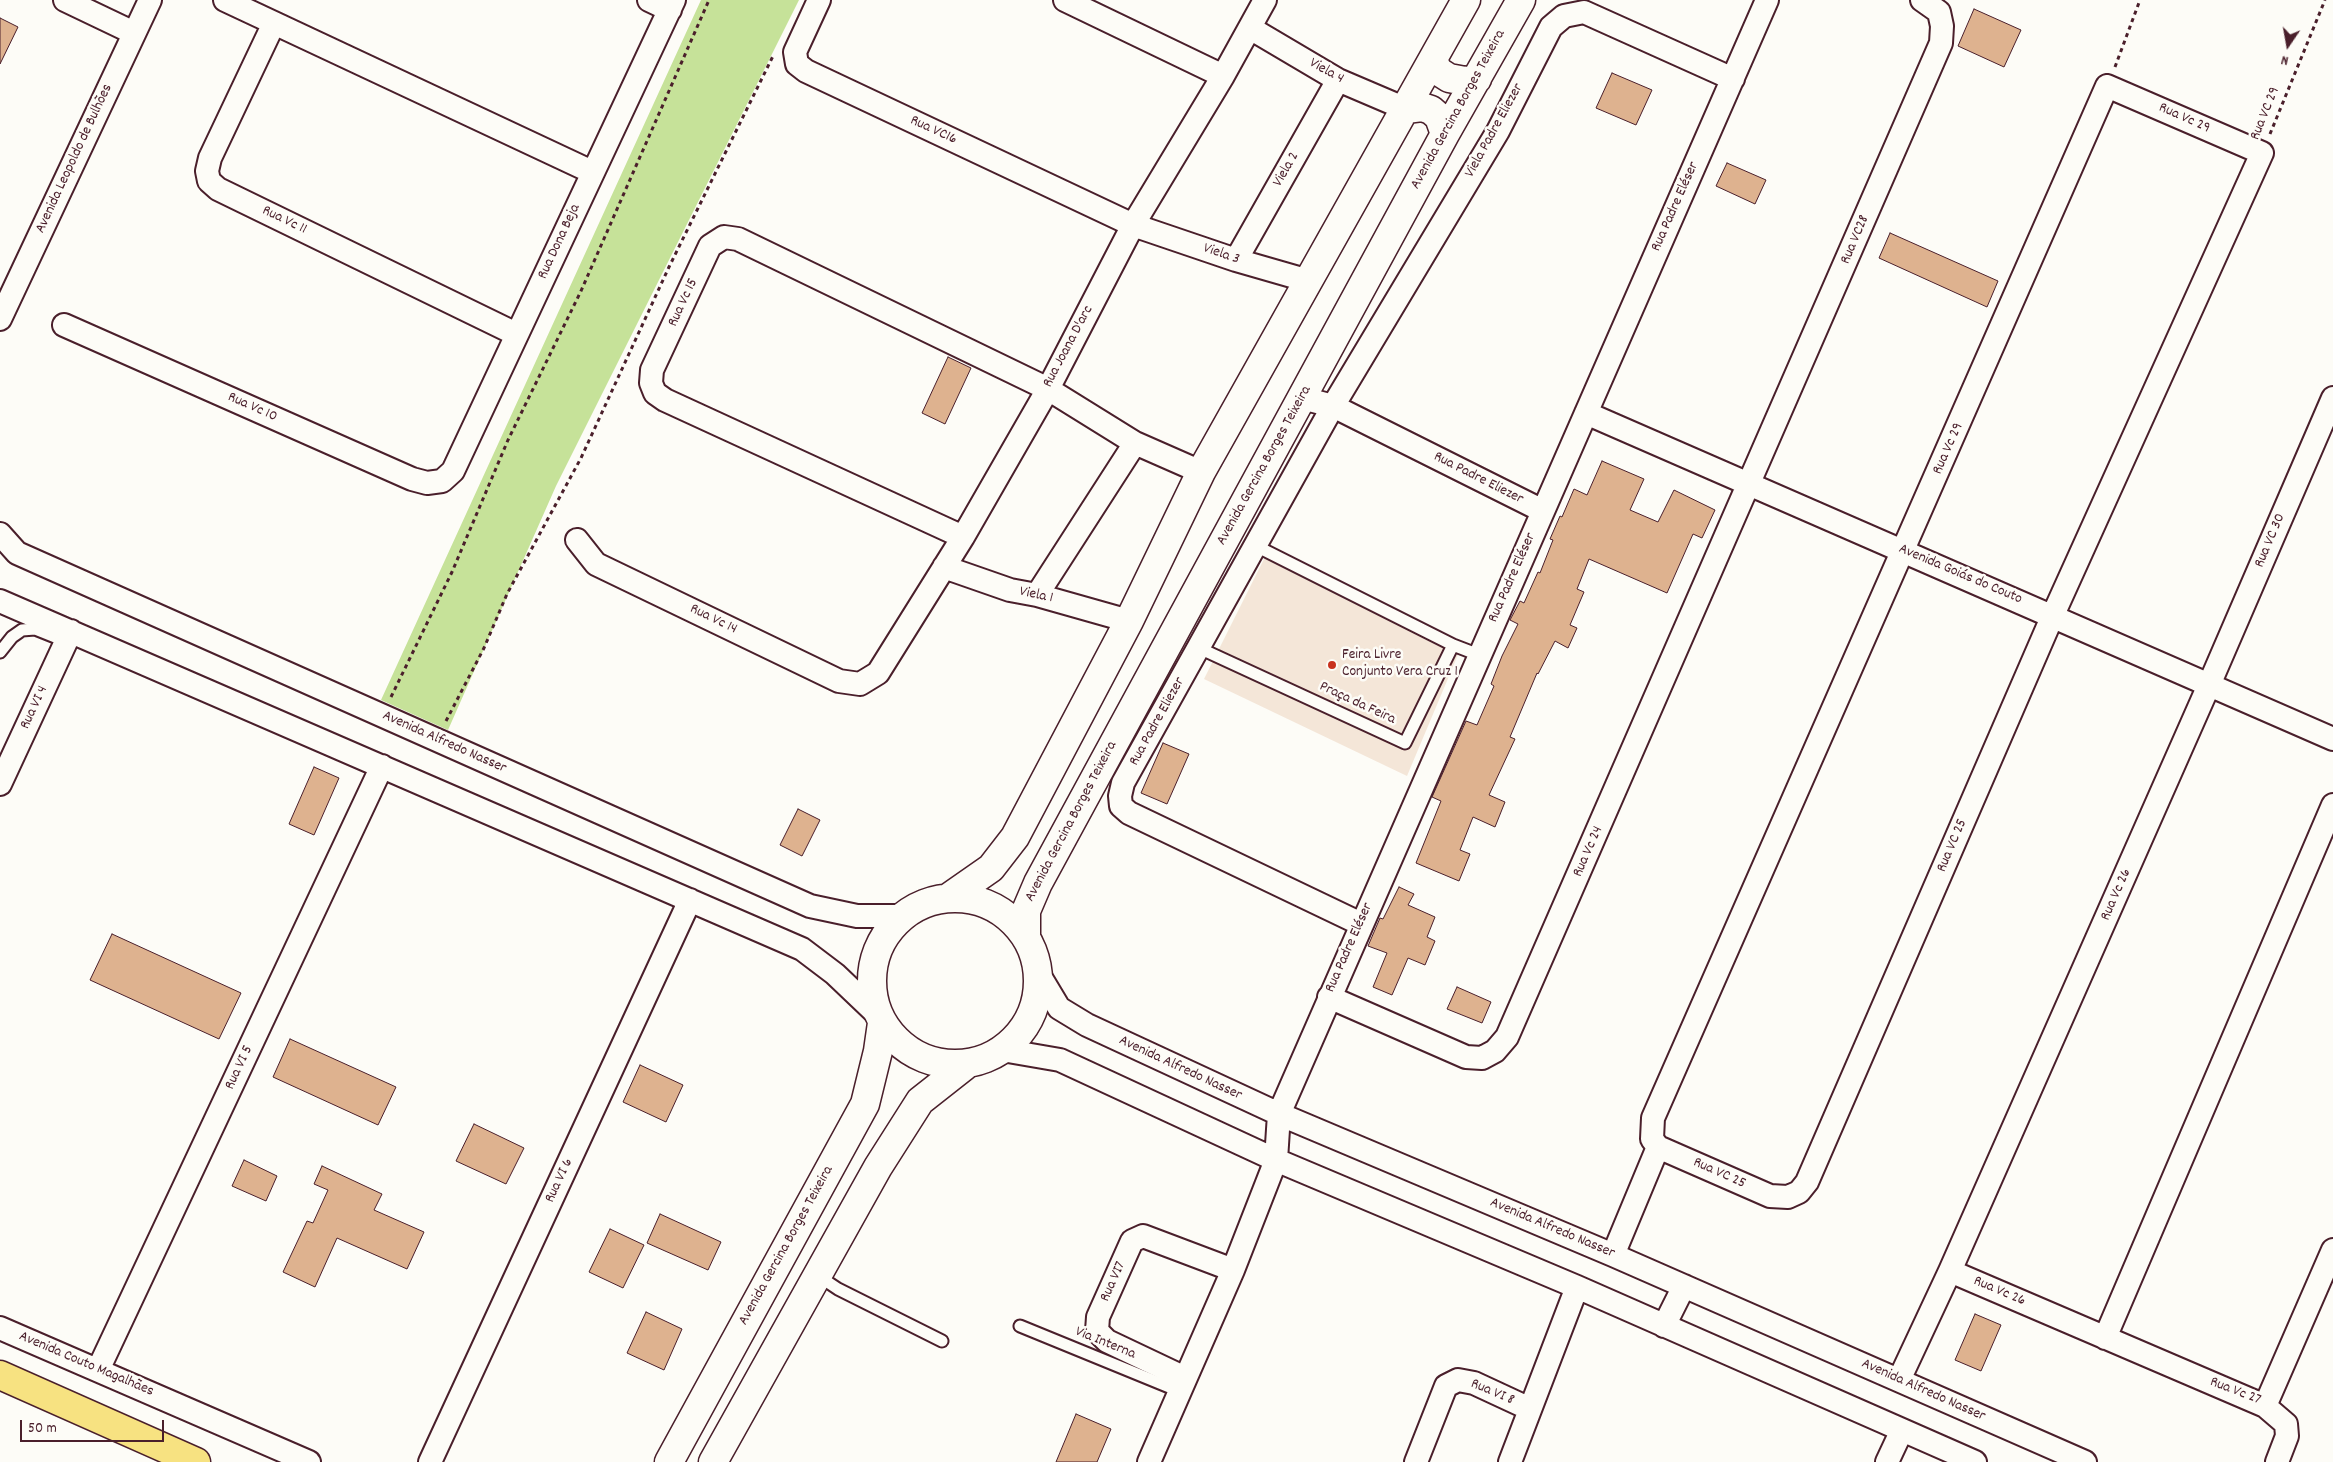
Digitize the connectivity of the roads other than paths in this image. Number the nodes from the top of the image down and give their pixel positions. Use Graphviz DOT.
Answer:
graph roads {
  1 [pos="65,0"];
  2 [pos="150,0"];
  3 [pos="225,0"];
  4 [pos="649,0"];
  5 [pos="819,0"];
  6 [pos="1065,0"];
  7 [pos="1265,0"];
  8 [pos="1466,0"];
  9 [pos="1521,0"];
  10 [pos="1767,0"];
  11 [pos="1922,0"];
  12 [pos="672,5"];
  13 [pos="274,23"];
  14 [pos="1250,28"];
  15 [pos="134,33"];
  16 [pos="1432,60"];
  17 [pos="1223,76"];
  18 [pos="1477,79"];
  19 [pos="1733,79"];
  20 [pos="1338,80"];
  21 [pos="1406,109"];
  22 [pos="1445,134"];
  23 [pos="592,172"];
  24 [pos="1134,225"];
  25 [pos="1236,260"];
  26 [pos="1309,282"];
  27 [pos="0,319"];
  28 [pos="64,325"];
  29 [pos="516,334"];
  30 [pos="1048,389"];
  31 [pos="1302,398"];
  32 [pos="2333,398"];
  33 [pos="1333,406"];
  34 [pos="1586,413"];
  35 [pos="1135,443"];
  36 [pos="1201,472"];
  37 [pos="442,480"];
  38 [pos="1750,484"];
  39 [pos="1543,511"];
  40 [pos="0,534"];
  41 [pos="963,537"];
  42 [pos="577,540"];
  43 [pos="1254,545"];
  44 [pos="1904,551"];
  45 [pos="944,567"];
  46 [pos="1037,595"];
  47 [pos="0,601"];
  48 [pos="2053,615"];
  49 [pos="1129,621"];
  50 [pos="69,636"];
  51 [pos="1453,645"];
  52 [pos="1199,648"];
  53 [pos="0,652"];
  54 [pos="1480,655"];
  55 [pos="860,684"];
  56 [pos="2209,685"];
  57 [pos="2333,739"];
  58 [pos="382,766"];
  59 [pos="0,784"];
  60 [pos="2333,805"];
  61 [pos="948,898"];
  62 [pos="690,900"];
  63 [pos="901,916"];
  64 [pos="1361,924"];
  65 [pos="1026,937"];
  66 [pos="1038,973"];
  67 [pos="1329,997"];
  68 [pos="880,1018"];
  69 [pos="1002,1050"];
  70 [pos="967,1064"];
  71 [pos="1279,1114"];
  72 [pos="1658,1147"];
  73 [pos="1276,1160"];
  74 [pos="2333,1250"];
  75 [pos="1613,1255"];
  76 [pos="1233,1270"];
  77 [pos="1950,1271"];
  78 [pos="817,1274"];
  79 [pos="1684,1286"];
  80 [pos="1577,1287"];
  81 [pos="1020,1326"];
  82 [pos="1664,1326"];
  83 [pos="0,1328"];
  84 [pos="2105,1338"];
  85 [pos="942,1341"];
  86 [pos="98,1370"];
  87 [pos="0,1375"];
  88 [pos="1899,1380"];
  89 [pos="1182,1384"];
  90 [pos="2265,1406"];
  91 [pos="1530,1409"];
  92 [pos="1902,1430"];
  93 [pos="196,1462"];
  94 [pos="309,1462"];
  95 [pos="430,1462"];
  96 [pos="669,1462"];
  97 [pos="713,1462"];
  98 [pos="1149,1462"];
  99 [pos="1416,1462"];
  100 [pos="1510,1462"];
  101 [pos="1887,1462"];
  102 [pos="1975,1462"];
  103 [pos="2085,1462"];
  104 [pos="2277,1462"];
  1 -- 15 [label="street"];
  2 -- 15 [label="street, Avenida Leopoldo de Bulhões"];
  3 -- 13 [label="street"];
  4 -- 12 [label="street"];
  5 -- 24 [label="street, Rua VC16"];
  6 -- 17 [label="street"];
  7 -- 14 [label="street, Rua Joana D'arc"];
  8 -- 16 [label="main road"];
  9 -- 18 [label="main road, Avenida Gercina Borges Teixeira"];
  10 -- 19 [label="street, Rua Padre Eléser"];
  11 -- 38 [label="street, Rua VC28"];
  12 -- 23 [label="street, Rua Dona Beja"];
  13 -- 23 [label="street"];
  13 -- 29 [label="street, Rua Vc 11"];
  14 -- 17 [label="street, Rua Joana D'arc"];
  14 -- 20 [label="street, Viela 4"];
  15 -- 27 [label="street, Avenida Leopoldo de Bulhões"];
  16 -- 18 [label="main road"];
  16 -- 21 [label="main road"];
  17 -- 24 [label="street, Rua Joana D'arc"];
  18 -- 22 [label="main road, Avenida Gercina Borges Teixeira"];
  19 -- 33 [label="street, Viela Padre Eliezer"];
  19 -- 34 [label="street, Rua Padre Eléser"];
  20 -- 21 [label="street, Viela 4"];
  20 -- 25 [label="street, Viela 2"];
  21 -- 22 [label="main road"];
  21 -- 26 [label="main road"];
  22 -- 31 [label="main road, Avenida Gercina Borges Teixeira"];
  23 -- 29 [label="street, Rua Dona Beja"];
  24 -- 25 [label="street, Viela 3"];
  24 -- 30 [label="street, Rua Joana D'arc"];
  25 -- 26 [label="street, Viela 3"];
  26 -- 36 [label="main road"];
  28 -- 37 [label="street, Rua Vc 10"];
  29 -- 37 [label="street, Rua Dona Beja"];
  30 -- 35 [label="street"];
  30 -- 41 [label="street, Rua Joana D'arc"];
  30 -- 41 [label="street, Rua Vc 15"];
  31 -- 33 [label="street, Rua Padre Eliezer"];
  31 -- 65 [label="main road, Avenida Gercina Borges Teixeira"];
  32 -- 56 [label="street, Rua VC 30"];
  33 -- 39 [label="street, Rua Padre Eliezer"];
  33 -- 43 [label="street, Rua Padre Eliezer"];
  34 -- 38 [label="street, Avenida Goiás do Couto"];
  34 -- 39 [label="street, Rua Padre Eléser"];
  35 -- 36 [label="street"];
  35 -- 46 [label="street"];
  36 -- 49 [label="main road"];
  38 -- 44 [label="street, Avenida Goiás do Couto"];
  38 -- 67 [label="street, Rua Vc 24"];
  39 -- 54 [label="street, Rua Padre Eléser"];
  40 -- 63 [label="street, Avenida Alfredo Nasser"];
  41 -- 45 [label="street, Rua Joana D'arc"];
  42 -- 55 [label="street, Rua Vc 14"];
  43 -- 51 [label="lane"];
  43 -- 52 [label="street, Rua Padre Eliezer"];
  44 -- 48 [label="street, Avenida Goiás do Couto"];
  44 -- 48 [label="street, Rua Vc 29"];
  44 -- 72 [label="street"];
  45 -- 46 [label="street, Viela 1"];
  45 -- 55 [label="street, Rua Joana D'arc"];
  46 -- 49 [label="street, Viela 1"];
  47 -- 50 [label="street"];
  48 -- 56 [label="street, Avenida Goiás do Couto"];
  48 -- 72 [label="street, Rua VC 25"];
  49 -- 61 [label="main road"];
  50 -- 53 [label="lane"];
  50 -- 58 [label="street"];
  50 -- 59 [label="street, Rua VI 4"];
  51 -- 52 [label="lane, Praça da Feira"];
  51 -- 54 [label="lane"];
  52 -- 64 [label="street, Rua Padre Eliezer"];
  54 -- 64 [label="street, Rua Padre Eléser"];
  56 -- 57 [label="street, Avenida Goiás do Couto"];
  56 -- 77 [label="street, Rua Vc 26"];
  58 -- 62 [label="street"];
  58 -- 86 [label="street, Rua VI 5"];
  60 -- 84 [label="street"];
  61 -- 63 [label="main road"];
  61 -- 65 [label="main road"];
  62 -- 68 [label="street"];
  62 -- 95 [label="street, Rua VI 6"];
  63 -- 68 [label="main road"];
  64 -- 67 [label="street, Rua Padre Eléser"];
  65 -- 66 [label="main road"];
  66 -- 69 [label="main road"];
  66 -- 71 [label="street, Avenida Alfredo Nasser"];
  67 -- 71 [label="street, Rua Padre Eléser"];
  68 -- 70 [label="main road"];
  68 -- 96 [label="main road, Avenida Gercina Borges Teixeira"];
  69 -- 70 [label="main road"];
  69 -- 73 [label="street"];
  70 -- 78 [label="main road"];
  71 -- 73 [label="street, Rua Padre Eléser"];
  71 -- 75 [label="street, Avenida Alfredo Nasser"];
  72 -- 75 [label="street"];
  73 -- 76 [label="street"];
  73 -- 80 [label="street"];
  74 -- 90 [label="street, Rua Vc 27"];
  75 -- 79 [label="street, Avenida Alfredo Nasser"];
  76 -- 89 [label="street"];
  76 -- 89 [label="street, Rua VI7"];
  77 -- 84 [label="street, Rua Vc 26"];
  77 -- 88 [label="street"];
  78 -- 85 [label="lane"];
  78 -- 97 [label="main road"];
  79 -- 82 [label="street"];
  79 -- 88 [label="street, Avenida Alfredo Nasser"];
  80 -- 82 [label="street"];
  80 -- 91 [label="street, Rua VI 8"];
  81 -- 89 [label="lane, Via Interna"];
  82 -- 92 [label="street"];
  83 -- 86 [label="street, Avenida Couto Magalhães"];
  84 -- 90 [label="street, Rua Vc 27"];
  86 -- 94 [label="street, Avenida Couto Magalhães"];
  87 -- 93 [label="main road"];
  88 -- 103 [label="street, Avenida Alfredo Nasser"];
  89 -- 98 [label="street"];
  90 -- 104 [label="street"];
  91 -- 99 [label="street, Rua VI 8"];
  91 -- 100 [label="street, Rua VI 8"];
  92 -- 101 [label="street"];
  92 -- 102 [label="street"];
}
